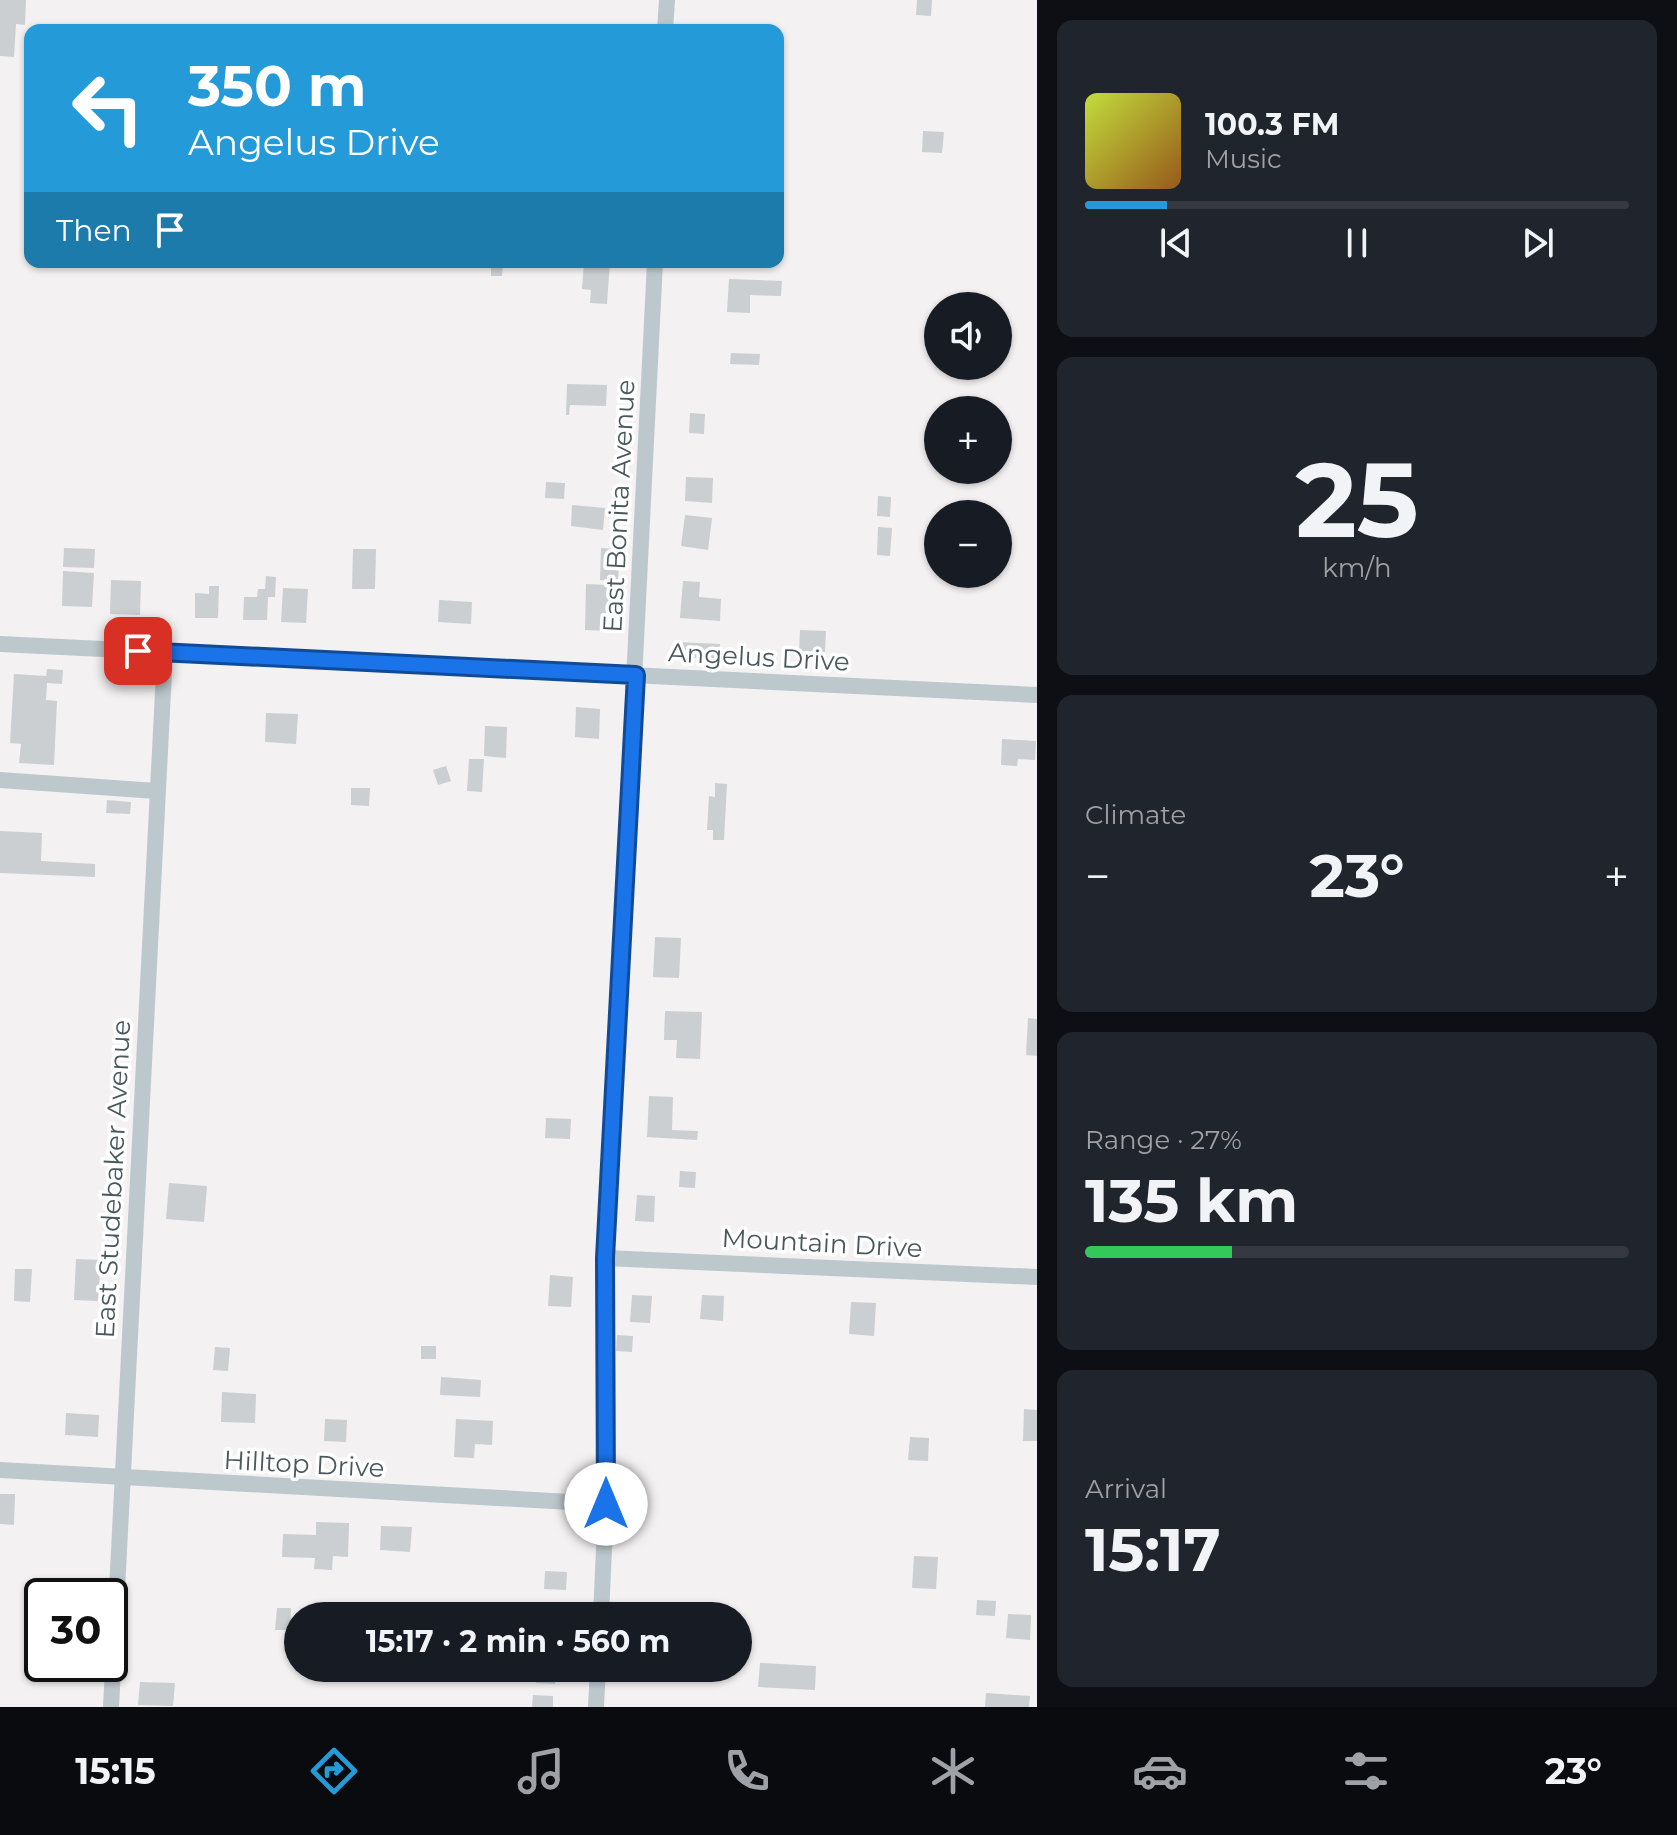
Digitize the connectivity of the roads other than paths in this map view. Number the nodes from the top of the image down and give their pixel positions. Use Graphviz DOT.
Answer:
graph roads {
  1 [pos="667,0"];
  2 [pos="665,24"];
  3 [pos="655,268"];
  4 [pos="0,644"];
  5 [pos="165,653"];
  6 [pos="636,675"];
  7 [pos="1037,695"];
  8 [pos="0,780"];
  9 [pos="156,791"];
  10 [pos="605,1258"];
  11 [pos="1037,1277"];
  12 [pos="0,1470"];
  13 [pos="122,1478"];
  14 [pos="606,1504"];
  15 [pos="602,1602"];
  16 [pos="597,1682"];
  17 [pos="111,1707"];
  18 [pos="596,1707"];
  1 -- 2 [label="street"];
  3 -- 6 [label="street, East Bonita Avenue"];
  4 -- 5 [label="street, Angelus Drive"];
  5 -- 6 [label="street, Angelus Drive"];
  5 -- 9 [label="street, East Studebaker Avenue"];
  6 -- 7 [label="street, Angelus Drive"];
  6 -- 10 [label="street, East Bonita Avenue"];
  8 -- 9 [label="street"];
  9 -- 13 [label="street, East Studebaker Avenue"];
  10 -- 11 [label="street, Mountain Drive"];
  10 -- 14 [label="street, East Bonita Avenue"];
  12 -- 13 [label="street, Hilltop Drive"];
  13 -- 14 [label="street, Hilltop Drive"];
  13 -- 17 [label="street, East Studebaker Avenue"];
  14 -- 15 [label="street, East Bonita Avenue"];
  16 -- 18 [label="street"];
}
